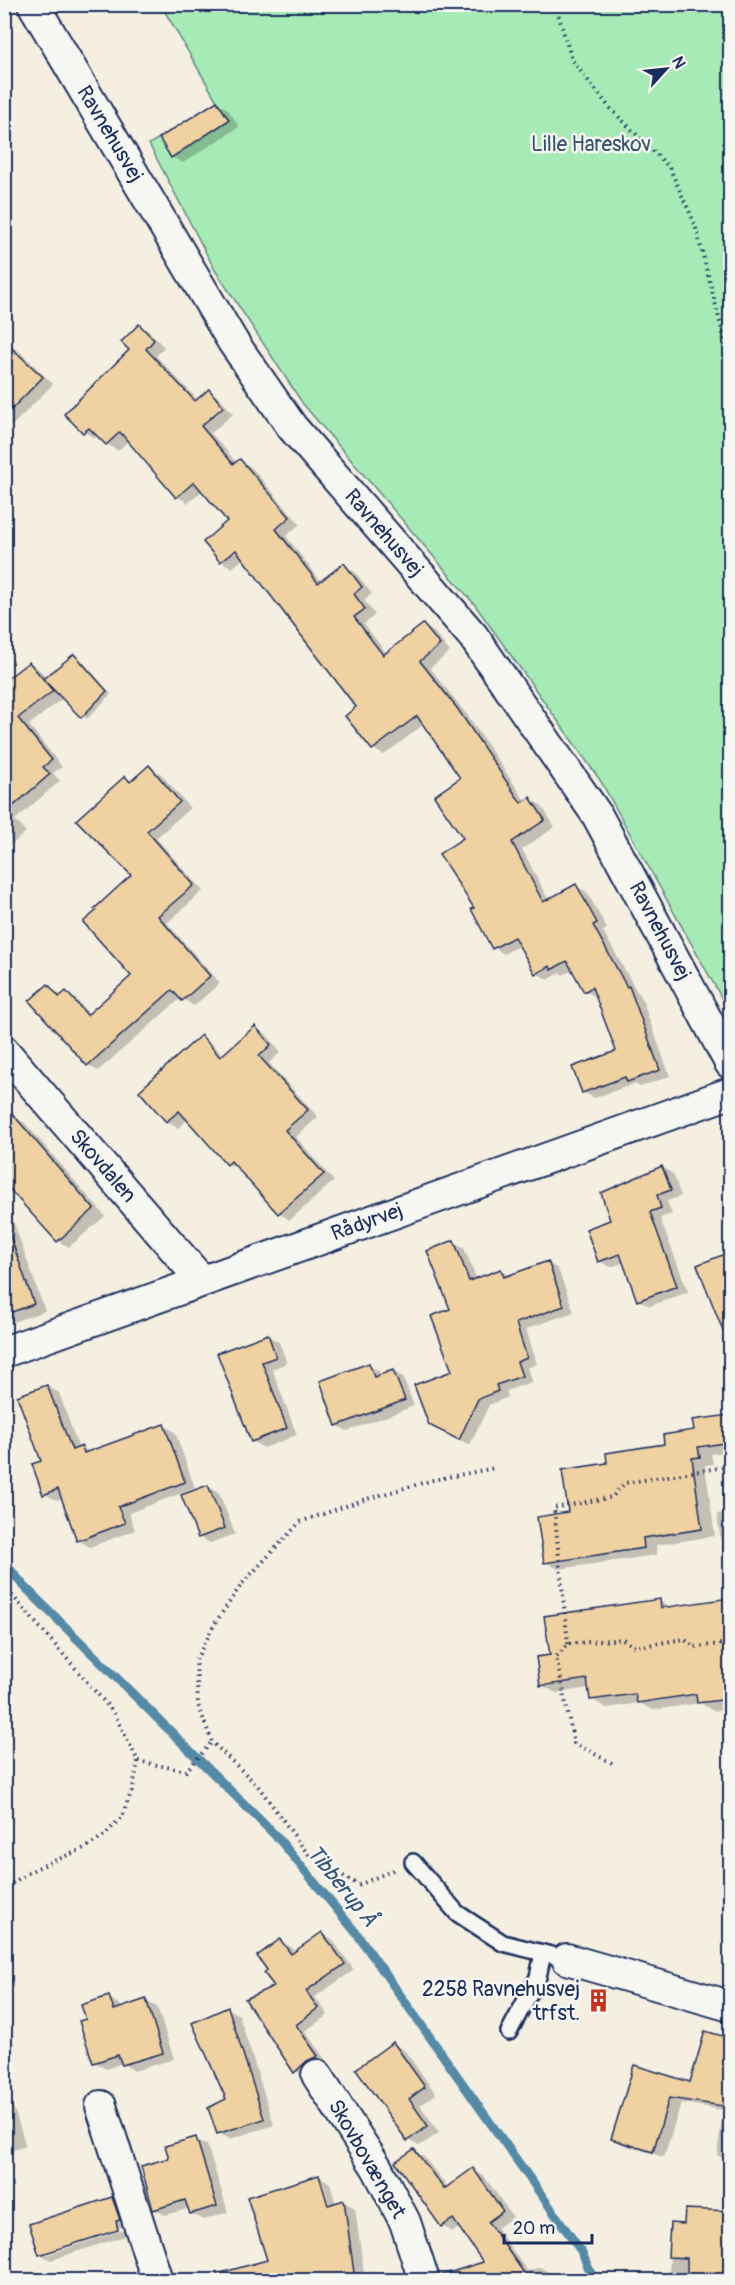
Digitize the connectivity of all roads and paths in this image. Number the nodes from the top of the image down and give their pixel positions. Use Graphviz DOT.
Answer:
graph roads {
  1 [pos="33,4"];
  2 [pos="555,4"];
  3 [pos="730,361"];
  4 [pos="4,1051"];
  5 [pos="730,1063"];
  6 [pos="730,1093"];
  7 [pos="202,1281"];
  8 [pos="4,1352"];
  9 [pos="730,1466"];
  10 [pos="495,1468"];
  11 [pos="4,1586"];
  12 [pos="730,1642"];
  13 [pos="568,1644"];
  14 [pos="212,1742"];
  15 [pos="138,1761"];
  16 [pos="612,1763"];
  17 [pos="413,1862"];
  18 [pos="4,1888"];
  19 [pos="555,1956"];
  20 [pos="730,2006"];
  21 [pos="509,2032"];
  22 [pos="317,2075"];
  23 [pos="101,2106"];
  24 [pos="157,2280"];
  25 [pos="424,2280"];
  1 -- 5 [label="street, Ravnehusvej"];
  2 -- 3 [label="path"];
  4 -- 7 [label="street, Skovdalen"];
  6 -- 7 [label="street, Rådyrvej"];
  7 -- 8 [label="street, Rådyrvej"];
  9 -- 13 [label="path"];
  10 -- 14 [label="path"];
  11 -- 15 [label="path"];
  12 -- 13 [label="path"];
  13 -- 16 [label="path"];
  14 -- 15 [label="path"];
  14 -- 17 [label="path"];
  15 -- 18 [label="path"];
  17 -- 19 [label="lane"];
  19 -- 20 [label="street"];
  19 -- 21 [label="lane"];
  22 -- 25 [label="street, Skovbovænget"];
  23 -- 24 [label="street"];
}
